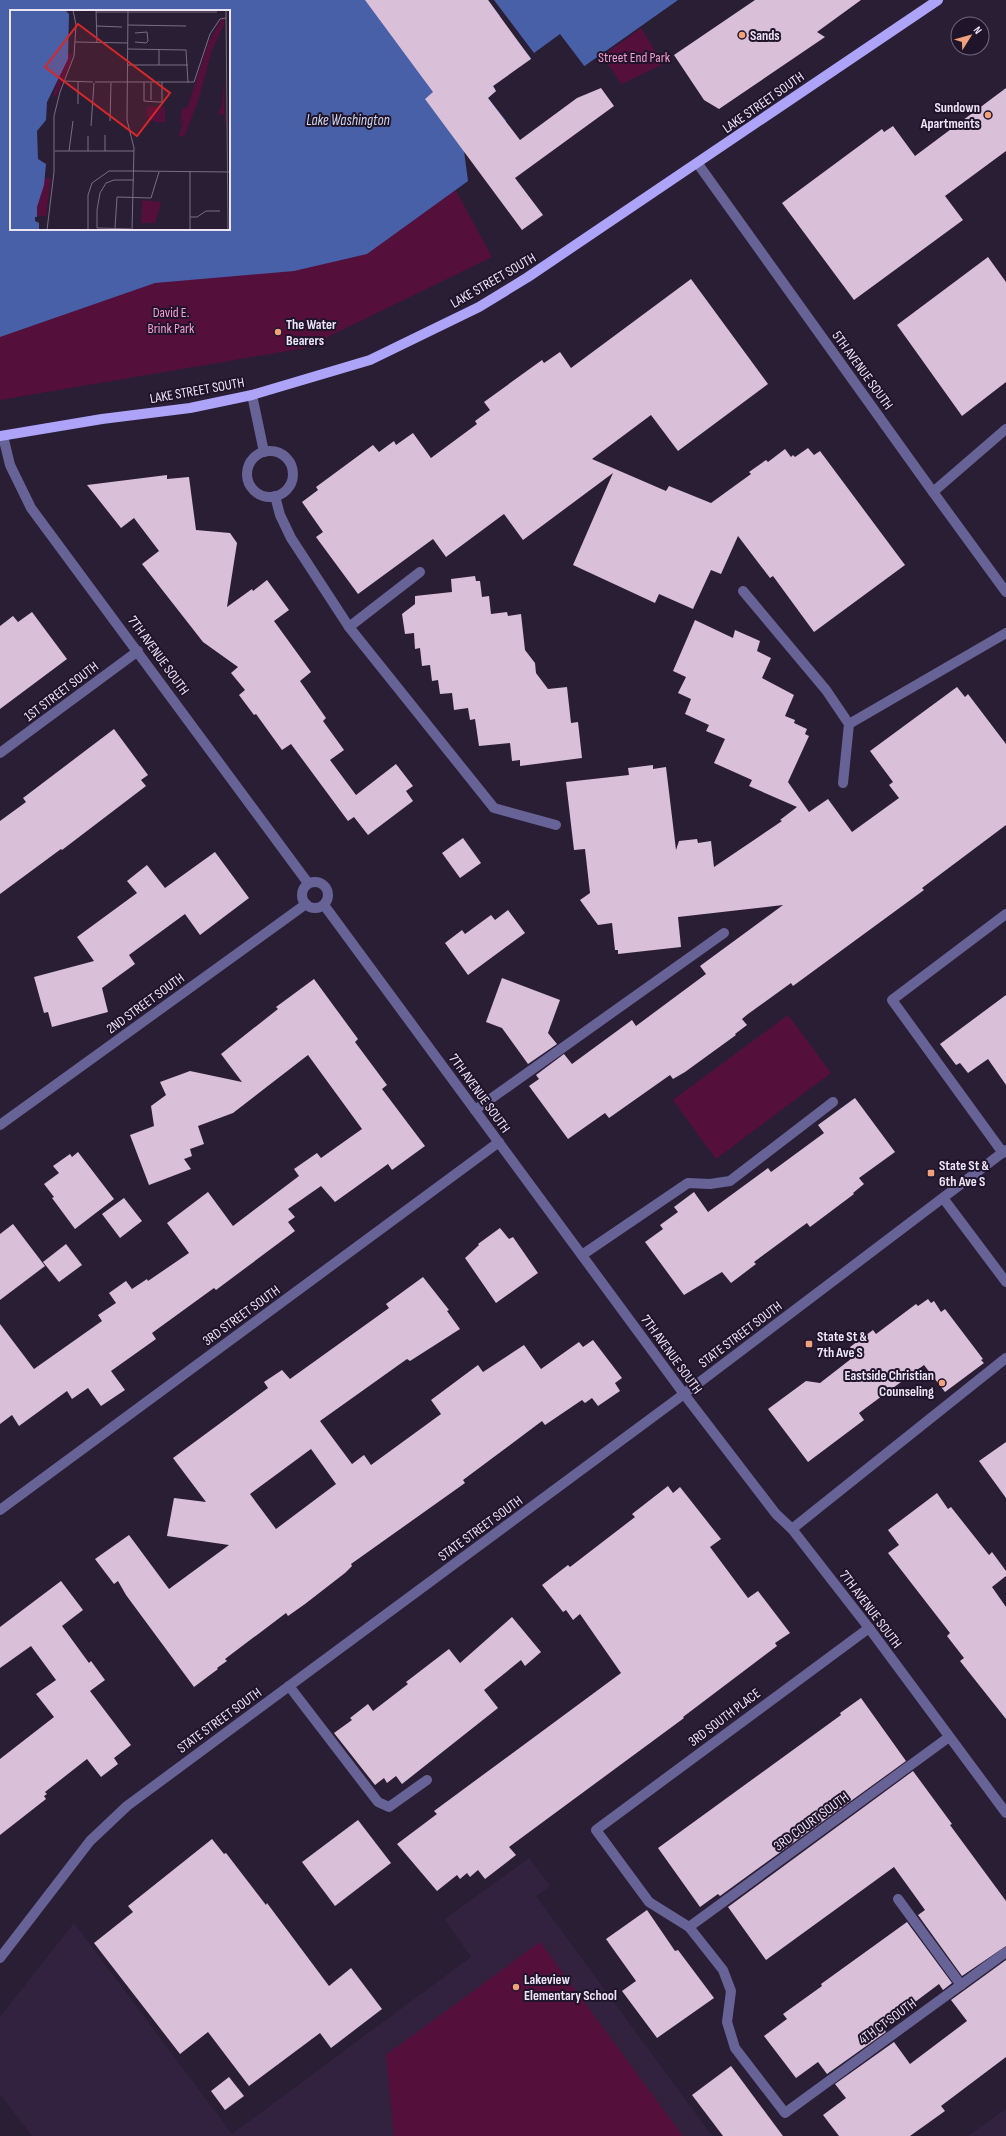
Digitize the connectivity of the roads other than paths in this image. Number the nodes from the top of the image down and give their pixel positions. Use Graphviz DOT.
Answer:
graph roads {
  1 [pos="938,0"];
  2 [pos="698,164"];
  3 [pos="252,395"];
  4 [pos="1006,429"];
  5 [pos="2,436"];
  6 [pos="264,452"];
  7 [pos="932,492"];
  8 [pos="275,496"];
  9 [pos="420,572"];
  10 [pos="743,591"];
  11 [pos="1006,592"];
  12 [pos="349,627"];
  13 [pos="1006,633"];
  14 [pos="138,651"];
  15 [pos="849,724"];
  16 [pos="0,753"];
  17 [pos="843,783"];
  18 [pos="556,825"];
  19 [pos="308,883"];
  20 [pos="306,904"];
  21 [pos="324,905"];
  22 [pos="1006,914"];
  23 [pos="724,933"];
  24 [pos="833,1102"];
  25 [pos="476,1110"];
  26 [pos="0,1126"];
  27 [pos="499,1142"];
  28 [pos="1004,1151"];
  29 [pos="943,1198"];
  30 [pos="582,1255"];
  31 [pos="1006,1282"];
  32 [pos="1006,1358"];
  33 [pos="684,1394"];
  34 [pos="0,1510"];
  35 [pos="792,1529"];
  36 [pos="869,1628"];
  37 [pos="288,1686"];
  38 [pos="949,1737"];
  39 [pos="428,1780"];
  40 [pos="1006,1813"];
  41 [pos="898,1899"];
  42 [pos="689,1927"];
  43 [pos="1006,1952"];
  44 [pos="0,1958"];
  45 [pos="961,1985"];
  1 -- 2 [label="main road, LAKE STREET SOUTH"];
  2 -- 3 [label="main road, LAKE STREET SOUTH"];
  2 -- 7 [label="street, 5TH AVENUE SOUTH"];
  3 -- 5 [label="main road, LAKE STREET SOUTH"];
  3 -- 6 [label="street"];
  4 -- 7 [label="street"];
  5 -- 14 [label="street, 7TH AVENUE SOUTH"];
  6 -- 8 [label="street"];
  6 -- 8 [label="street"];
  7 -- 11 [label="street, 5TH AVENUE SOUTH"];
  8 -- 12 [label="street"];
  9 -- 12 [label="street"];
  10 -- 15 [label="street"];
  12 -- 18 [label="street"];
  13 -- 15 [label="street"];
  14 -- 16 [label="street, 1ST STREET SOUTH"];
  14 -- 19 [label="street, 7TH AVENUE SOUTH"];
  15 -- 17 [label="street"];
  19 -- 20 [label="street"];
  19 -- 21 [label="street"];
  20 -- 21 [label="street"];
  20 -- 26 [label="street, 2ND STREET SOUTH"];
  21 -- 25 [label="street, 7TH AVENUE SOUTH"];
  22 -- 28 [label="street"];
  23 -- 25 [label="street"];
  24 -- 30 [label="street"];
  25 -- 27 [label="street, 7TH AVENUE SOUTH"];
  27 -- 30 [label="street, 7TH AVENUE SOUTH"];
  27 -- 34 [label="street, 3RD STREET SOUTH"];
  28 -- 29 [label="street, STATE STREET SOUTH"];
  29 -- 31 [label="street"];
  29 -- 33 [label="street, STATE STREET SOUTH"];
  30 -- 33 [label="street, 7TH AVENUE SOUTH"];
  32 -- 35 [label="street"];
  33 -- 35 [label="street, 7TH AVENUE SOUTH"];
  33 -- 37 [label="street, STATE STREET SOUTH"];
  35 -- 36 [label="street, 7TH AVENUE SOUTH"];
  36 -- 38 [label="street, 7TH AVENUE SOUTH"];
  36 -- 42 [label="street, 3RD SOUTH PLACE"];
  37 -- 39 [label="street"];
  37 -- 44 [label="street, STATE STREET SOUTH"];
  38 -- 40 [label="street, 7TH AVENUE SOUTH"];
  38 -- 42 [label="street, 3RD COURT SOUTH"];
  41 -- 45 [label="street"];
  42 -- 45 [label="street, 4TH CT SOUTH"];
  43 -- 45 [label="street, 4TH CT SOUTH"];
}
